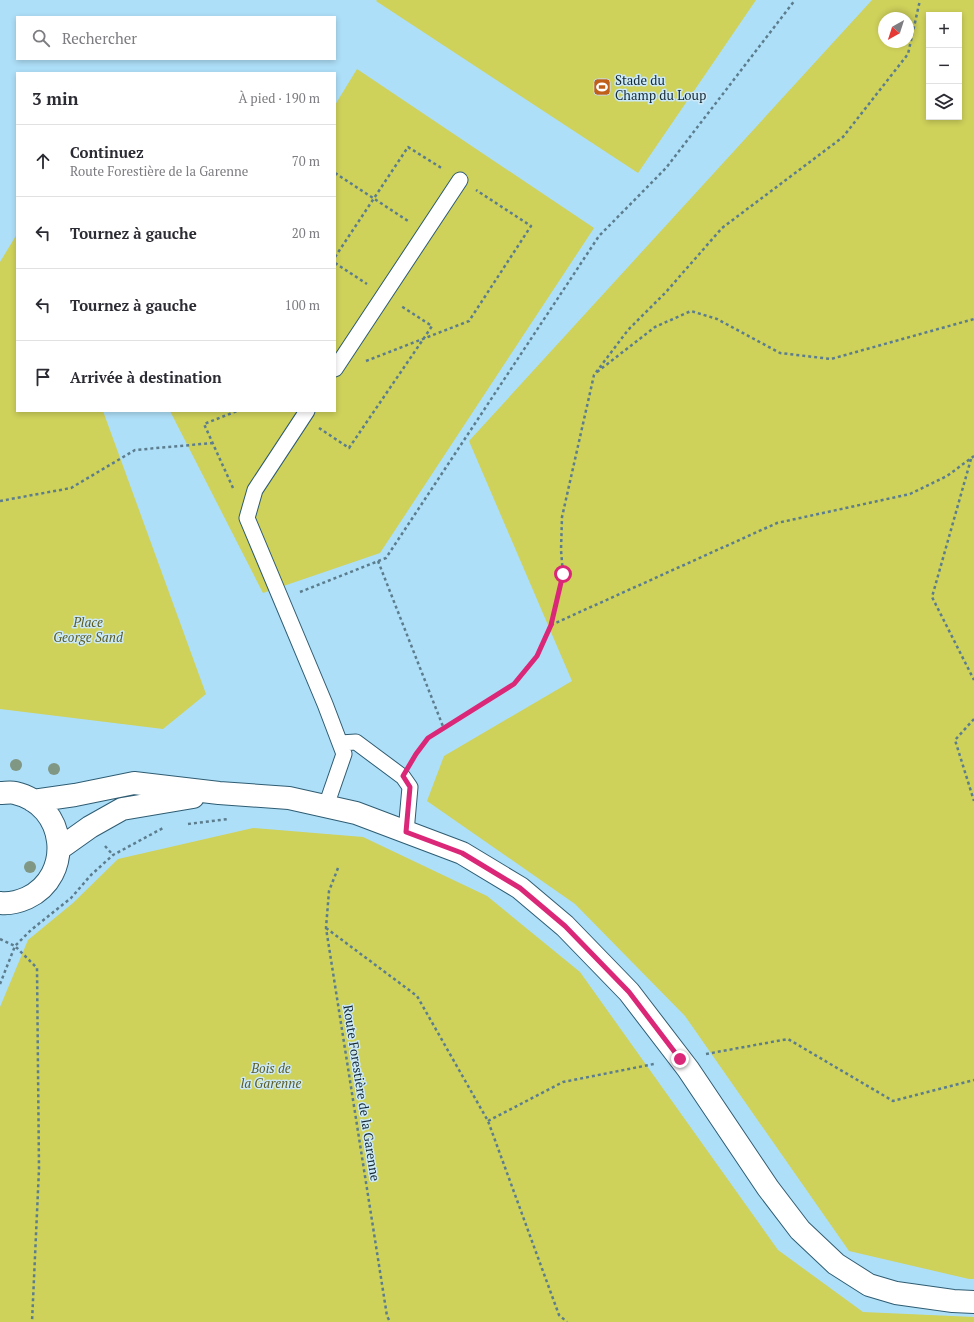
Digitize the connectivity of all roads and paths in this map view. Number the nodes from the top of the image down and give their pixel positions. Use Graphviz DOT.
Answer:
graph roads {
  1 [pos="795,0"];
  2 [pos="920,0"];
  3 [pos="336,174"];
  4 [pos="460,180"];
  5 [pos="374,198"];
  6 [pos="426,233"];
  7 [pos="336,255"];
  8 [pos="336,264"];
  9 [pos="384,295"];
  10 [pos="974,319"];
  11 [pos="424,338"];
  12 [pos="365,361"];
  13 [pos="336,367"];
  14 [pos="594,375"];
  15 [pos="234,412"];
  16 [pos="305,414"];
  17 [pos="213,443"];
  18 [pos="973,457"];
  19 [pos="0,501"];
  20 [pos="247,518"];
  21 [pos="378,561"];
  22 [pos="281,600"];
  23 [pos="551,625"];
  24 [pos="974,680"];
  25 [pos="974,719"];
  26 [pos="444,729"];
  27 [pos="340,743"];
  28 [pos="403,776"];
  29 [pos="0,793"];
  30 [pos="219,793"];
  31 [pos="33,800"];
  32 [pos="974,801"];
  33 [pos="326,806"];
  34 [pos="231,819"];
  35 [pos="187,824"];
  36 [pos="165,827"];
  37 [pos="406,832"];
  38 [pos="59,849"];
  39 [pos="338,868"];
  40 [pos="2,907"];
  41 [pos="326,928"];
  42 [pos="0,939"];
  43 [pos="15,946"];
  44 [pos="0,984"];
  45 [pos="680,1059"];
  46 [pos="974,1080"];
  47 [pos="488,1121"];
  48 [pos="974,1302"];
  49 [pos="32,1322"];
  50 [pos="390,1322"];
  51 [pos="567,1322"];
  1 -- 21 [label="path"];
  2 -- 14 [label="path"];
  3 -- 5 [label="path"];
  4 -- 5 [label="path"];
  4 -- 6 [label="lane"];
  4 -- 11 [label="path"];
  5 -- 6 [label="path"];
  5 -- 7 [label="path"];
  6 -- 9 [label="lane"];
  8 -- 9 [label="path"];
  9 -- 11 [label="path"];
  9 -- 13 [label="lane"];
  10 -- 14 [label="path"];
  11 -- 12 [label="path"];
  11 -- 16 [label="path"];
  14 -- 23 [label="path"];
  15 -- 17 [label="path"];
  16 -- 20 [label="lane"];
  17 -- 19 [label="path"];
  17 -- 20 [label="path"];
  18 -- 23 [label="path"];
  18 -- 24 [label="path"];
  20 -- 22 [label="lane"];
  21 -- 22 [label="path"];
  21 -- 26 [label="path"];
  22 -- 27 [label="lane"];
  23 -- 26 [label="path"];
  25 -- 32 [label="path"];
  26 -- 28 [label="path"];
  27 -- 28 [label="lane"];
  27 -- 33 [label="lane"];
  28 -- 37 [label="lane"];
  29 -- 31 [label="main road"];
  30 -- 31 [label="main road"];
  30 -- 33 [label="main road"];
  30 -- 38 [label="main road"];
  31 -- 38 [label="main road"];
  33 -- 37 [label="main road"];
  34 -- 35 [label="path"];
  36 -- 43 [label="path"];
  37 -- 45 [label="main road"];
  38 -- 40 [label="main road"];
  39 -- 41 [label="path, Route Forestière de la Garenne"];
  41 -- 47 [label="path"];
  41 -- 50 [label="path, Route Forestière de la Garenne"];
  42 -- 43 [label="path"];
  43 -- 44 [label="path"];
  43 -- 49 [label="path"];
  45 -- 46 [label="path"];
  45 -- 47 [label="path"];
  45 -- 48 [label="main road"];
  47 -- 51 [label="path"];
}
